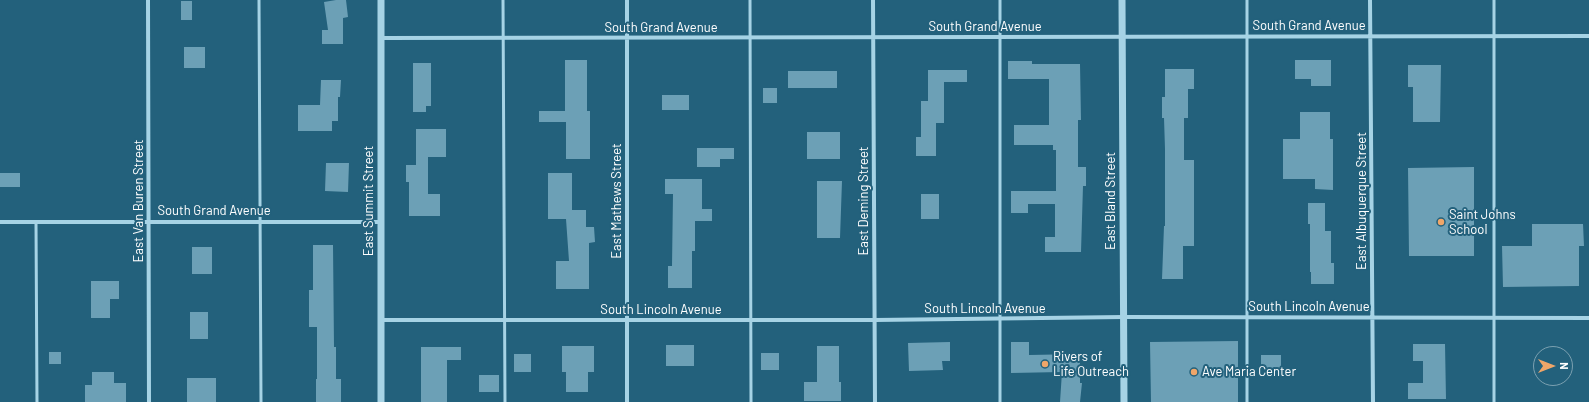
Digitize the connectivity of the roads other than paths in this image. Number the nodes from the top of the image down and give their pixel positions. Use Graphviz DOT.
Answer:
graph roads {
  1 [pos="148,0"];
  2 [pos="259,0"];
  3 [pos="381,0"];
  4 [pos="503,0"];
  5 [pos="627,0"];
  6 [pos="750,0"];
  7 [pos="873,0"];
  8 [pos="1000,0"];
  9 [pos="1122,0"];
  10 [pos="1247,0"];
  11 [pos="1370,0"];
  12 [pos="1494,0"];
  13 [pos="1247,36"];
  14 [pos="1370,36"];
  15 [pos="1494,36"];
  16 [pos="1589,36"];
  17 [pos="750,37"];
  18 [pos="873,37"];
  19 [pos="1000,37"];
  20 [pos="1122,37"];
  21 [pos="381,38"];
  22 [pos="503,38"];
  23 [pos="628,38"];
  24 [pos="149,221"];
  25 [pos="0,222"];
  26 [pos="36,222"];
  27 [pos="260,222"];
  28 [pos="380,222"];
  29 [pos="1372,317"];
  30 [pos="1124,318"];
  31 [pos="1247,318"];
  32 [pos="1493,318"];
  33 [pos="1589,318"];
  34 [pos="1000,319"];
  35 [pos="381,320"];
  36 [pos="505,320"];
  37 [pos="627,320"];
  38 [pos="751,320"];
  39 [pos="875,320"];
  40 [pos="37,402"];
  41 [pos="150,402"];
  42 [pos="261,402"];
  43 [pos="381,402"];
  44 [pos="505,402"];
  45 [pos="627,402"];
  46 [pos="751,402"];
  47 [pos="875,402"];
  48 [pos="1000,402"];
  49 [pos="1124,402"];
  50 [pos="1247,402"];
  51 [pos="1373,402"];
  52 [pos="1494,402"];
  1 -- 24 [label="street, East Van Buren Street"];
  2 -- 27 [label="lane"];
  3 -- 21 [label="street, East Summit Street"];
  4 -- 22 [label="lane"];
  5 -- 23 [label="street, East Mathews Street"];
  6 -- 17 [label="lane"];
  7 -- 18 [label="street, East Deming Street"];
  8 -- 19 [label="lane"];
  9 -- 20 [label="street, East Bland Street"];
  10 -- 13 [label="lane"];
  11 -- 14 [label="street, East Albuquerque Street"];
  12 -- 15 [label="lane"];
  13 -- 14 [label="street, South Grand Avenue"];
  13 -- 20 [label="street, South Grand Avenue"];
  13 -- 31 [label="lane"];
  14 -- 15 [label="street, South Grand Avenue"];
  14 -- 29 [label="street, East Albuquerque Street"];
  15 -- 16 [label="street, South Grand Avenue"];
  15 -- 32 [label="lane"];
  17 -- 18 [label="street, South Grand Avenue"];
  17 -- 23 [label="street, South Grand Avenue"];
  17 -- 38 [label="lane"];
  18 -- 19 [label="street, South Grand Avenue"];
  18 -- 39 [label="street, East Deming Street"];
  19 -- 20 [label="street, South Grand Avenue"];
  19 -- 34 [label="lane"];
  20 -- 30 [label="street, East Bland Street"];
  21 -- 22 [label="street, South Grand Avenue"];
  21 -- 28 [label="street, East Summit Street"];
  22 -- 23 [label="street, South Grand Avenue"];
  22 -- 36 [label="lane"];
  23 -- 37 [label="street, East Mathews Street"];
  24 -- 26 [label="street, South Grand Avenue"];
  24 -- 27 [label="street, South Grand Avenue"];
  24 -- 41 [label="street, East Van Buren Street"];
  25 -- 26 [label="street, South Grand Avenue"];
  26 -- 40 [label="lane"];
  27 -- 28 [label="street, South Grand Avenue"];
  27 -- 42 [label="lane"];
  28 -- 35 [label="street, East Summit Street"];
  29 -- 31 [label="street, South Lincoln Avenue"];
  29 -- 32 [label="street, South Lincoln Avenue"];
  29 -- 51 [label="street, East Albuquerque Street"];
  30 -- 31 [label="street, South Lincoln Avenue"];
  30 -- 34 [label="street, South Lincoln Avenue"];
  30 -- 49 [label="street, East Bland Street"];
  31 -- 50 [label="lane"];
  32 -- 33 [label="street, South Lincoln Avenue"];
  32 -- 52 [label="lane"];
  34 -- 39 [label="street, South Lincoln Avenue"];
  34 -- 48 [label="lane"];
  35 -- 36 [label="street, South Lincoln Avenue"];
  35 -- 43 [label="street, East Summit Street"];
  36 -- 37 [label="street, South Lincoln Avenue"];
  36 -- 44 [label="lane"];
  37 -- 38 [label="street, South Lincoln Avenue"];
  37 -- 45 [label="street, East Mathews Street"];
  38 -- 39 [label="street, South Lincoln Avenue"];
  38 -- 46 [label="lane"];
  39 -- 47 [label="street, East Deming Street"];
}
